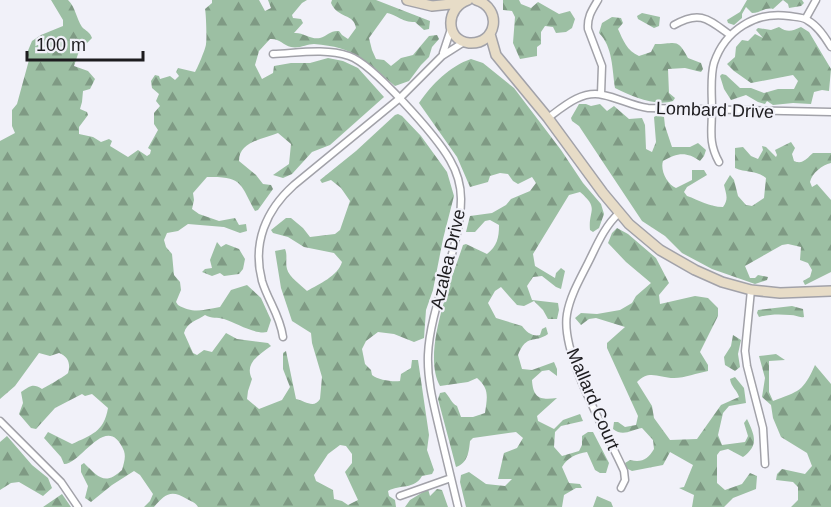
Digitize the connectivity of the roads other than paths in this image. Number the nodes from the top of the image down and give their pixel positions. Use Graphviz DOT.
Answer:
graph roads {
  1 [pos="407,0"];
  2 [pos="476,0"];
  3 [pos="598,0"];
  4 [pos="816,0"];
  5 [pos="464,2"];
  6 [pos="489,4"];
  7 [pos="432,6"];
  8 [pos="806,18"];
  9 [pos="451,24"];
  10 [pos="674,25"];
  11 [pos="490,34"];
  12 [pos="730,35"];
  13 [pos="468,42"];
  14 [pos="831,47"];
  15 [pos="273,54"];
  16 [pos="496,55"];
  17 [pos="442,57"];
  18 [pos="601,94"];
  19 [pos="400,98"];
  20 [pos="712,111"];
  21 [pos="831,112"];
  22 [pos="548,118"];
  23 [pos="719,162"];
  24 [pos="619,213"];
  25 [pos="751,290"];
  26 [pos="831,291"];
  27 [pos="283,337"];
  28 [pos="0,420"];
  29 [pos="765,464"];
  30 [pos="451,478"];
  31 [pos="621,488"];
  32 [pos="400,495"];
  33 [pos="78,507"];
  34 [pos="458,507"];
  1 -- 7 [label="main road"];
  2 -- 6 [label="main road"];
  3 -- 18 [label="street"];
  4 -- 8 [label="street"];
  5 -- 7 [label="main road"];
  5 -- 9 [label="main road"];
  6 -- 11 [label="main road"];
  7 -- 9 [label="main road"];
  8 -- 12 [label="street"];
  8 -- 14 [label="street"];
  9 -- 13 [label="main road"];
  9 -- 17 [label="street"];
  10 -- 12 [label="street"];
  11 -- 13 [label="main road"];
  11 -- 16 [label="main road"];
  12 -- 20 [label="street"];
  13 -- 16 [label="main road"];
  13 -- 17 [label="street"];
  15 -- 19 [label="street, Azalea Drive"];
  16 -- 22 [label="main road"];
  17 -- 19 [label="street"];
  18 -- 20 [label="street, Lombard Drive"];
  18 -- 22 [label="street"];
  19 -- 27 [label="street"];
  19 -- 30 [label="street, Azalea Drive"];
  20 -- 21 [label="street, Lombard Drive"];
  20 -- 23 [label="street"];
  22 -- 24 [label="main road"];
  24 -- 25 [label="main road"];
  24 -- 31 [label="street, Mallard Court"];
  25 -- 26 [label="main road"];
  25 -- 29 [label="street"];
  28 -- 33 [label="street"];
  30 -- 32 [label="street"];
  30 -- 34 [label="street, Azalea Drive"];
}
